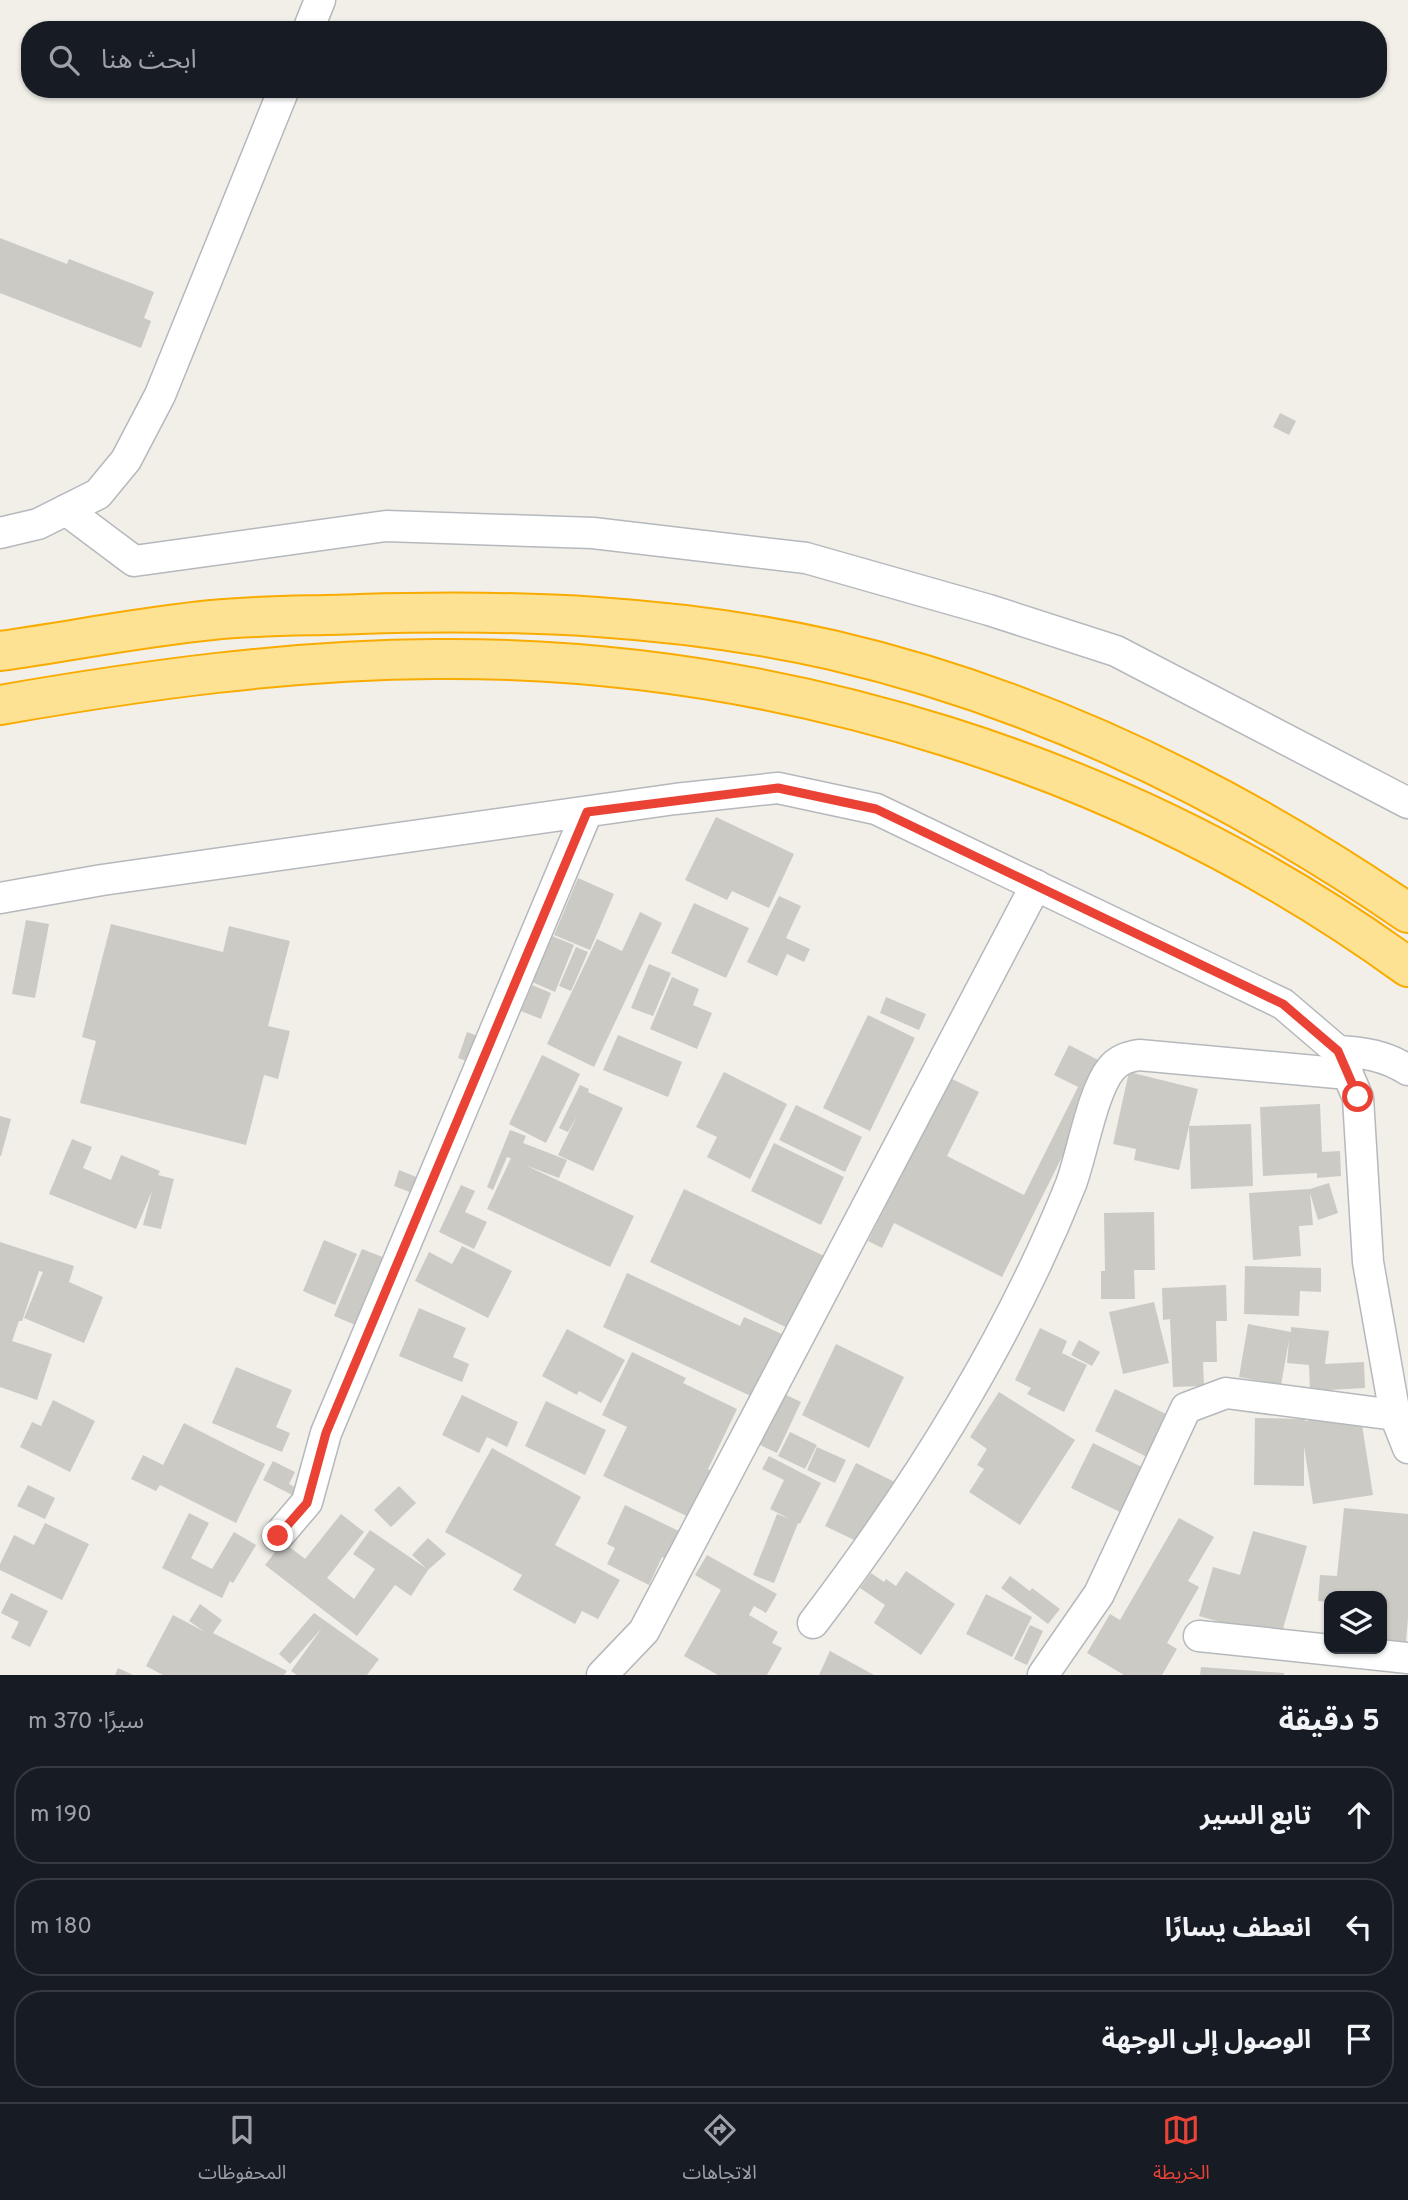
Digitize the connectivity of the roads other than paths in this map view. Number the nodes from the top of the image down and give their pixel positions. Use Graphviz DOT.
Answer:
graph roads {
  1 [pos="320,0"];
  2 [pos="312,21"];
  3 [pos="280,98"];
  4 [pos="66,510"];
  5 [pos="0,533"];
  6 [pos="0,651"];
  7 [pos="0,705"];
  8 [pos="1408,803"];
  9 [pos="587,812"];
  10 [pos="1036,886"];
  11 [pos="0,898"];
  12 [pos="1408,913"];
  13 [pos="1408,967"];
  14 [pos="1343,1062"];
  15 [pos="1408,1070"];
  16 [pos="1395,1415"];
  17 [pos="1408,1448"];
  18 [pos="278,1536"];
  19 [pos="813,1623"];
  20 [pos="1199,1636"];
  21 [pos="1408,1658"];
  22 [pos="602,1675"];
  23 [pos="1043,1675"];
  1 -- 2 [label="street"];
  3 -- 4 [label="street"];
  4 -- 5 [label="street"];
  4 -- 8 [label="street"];
  6 -- 12 [label="highway"];
  7 -- 13 [label="highway"];
  9 -- 10 [label="street"];
  9 -- 11 [label="street"];
  9 -- 18 [label="street"];
  10 -- 14 [label="street"];
  10 -- 22 [label="street"];
  14 -- 15 [label="street"];
  14 -- 16 [label="street"];
  14 -- 19 [label="street"];
  16 -- 17 [label="street"];
  16 -- 23 [label="street"];
  20 -- 21 [label="street"];
}
